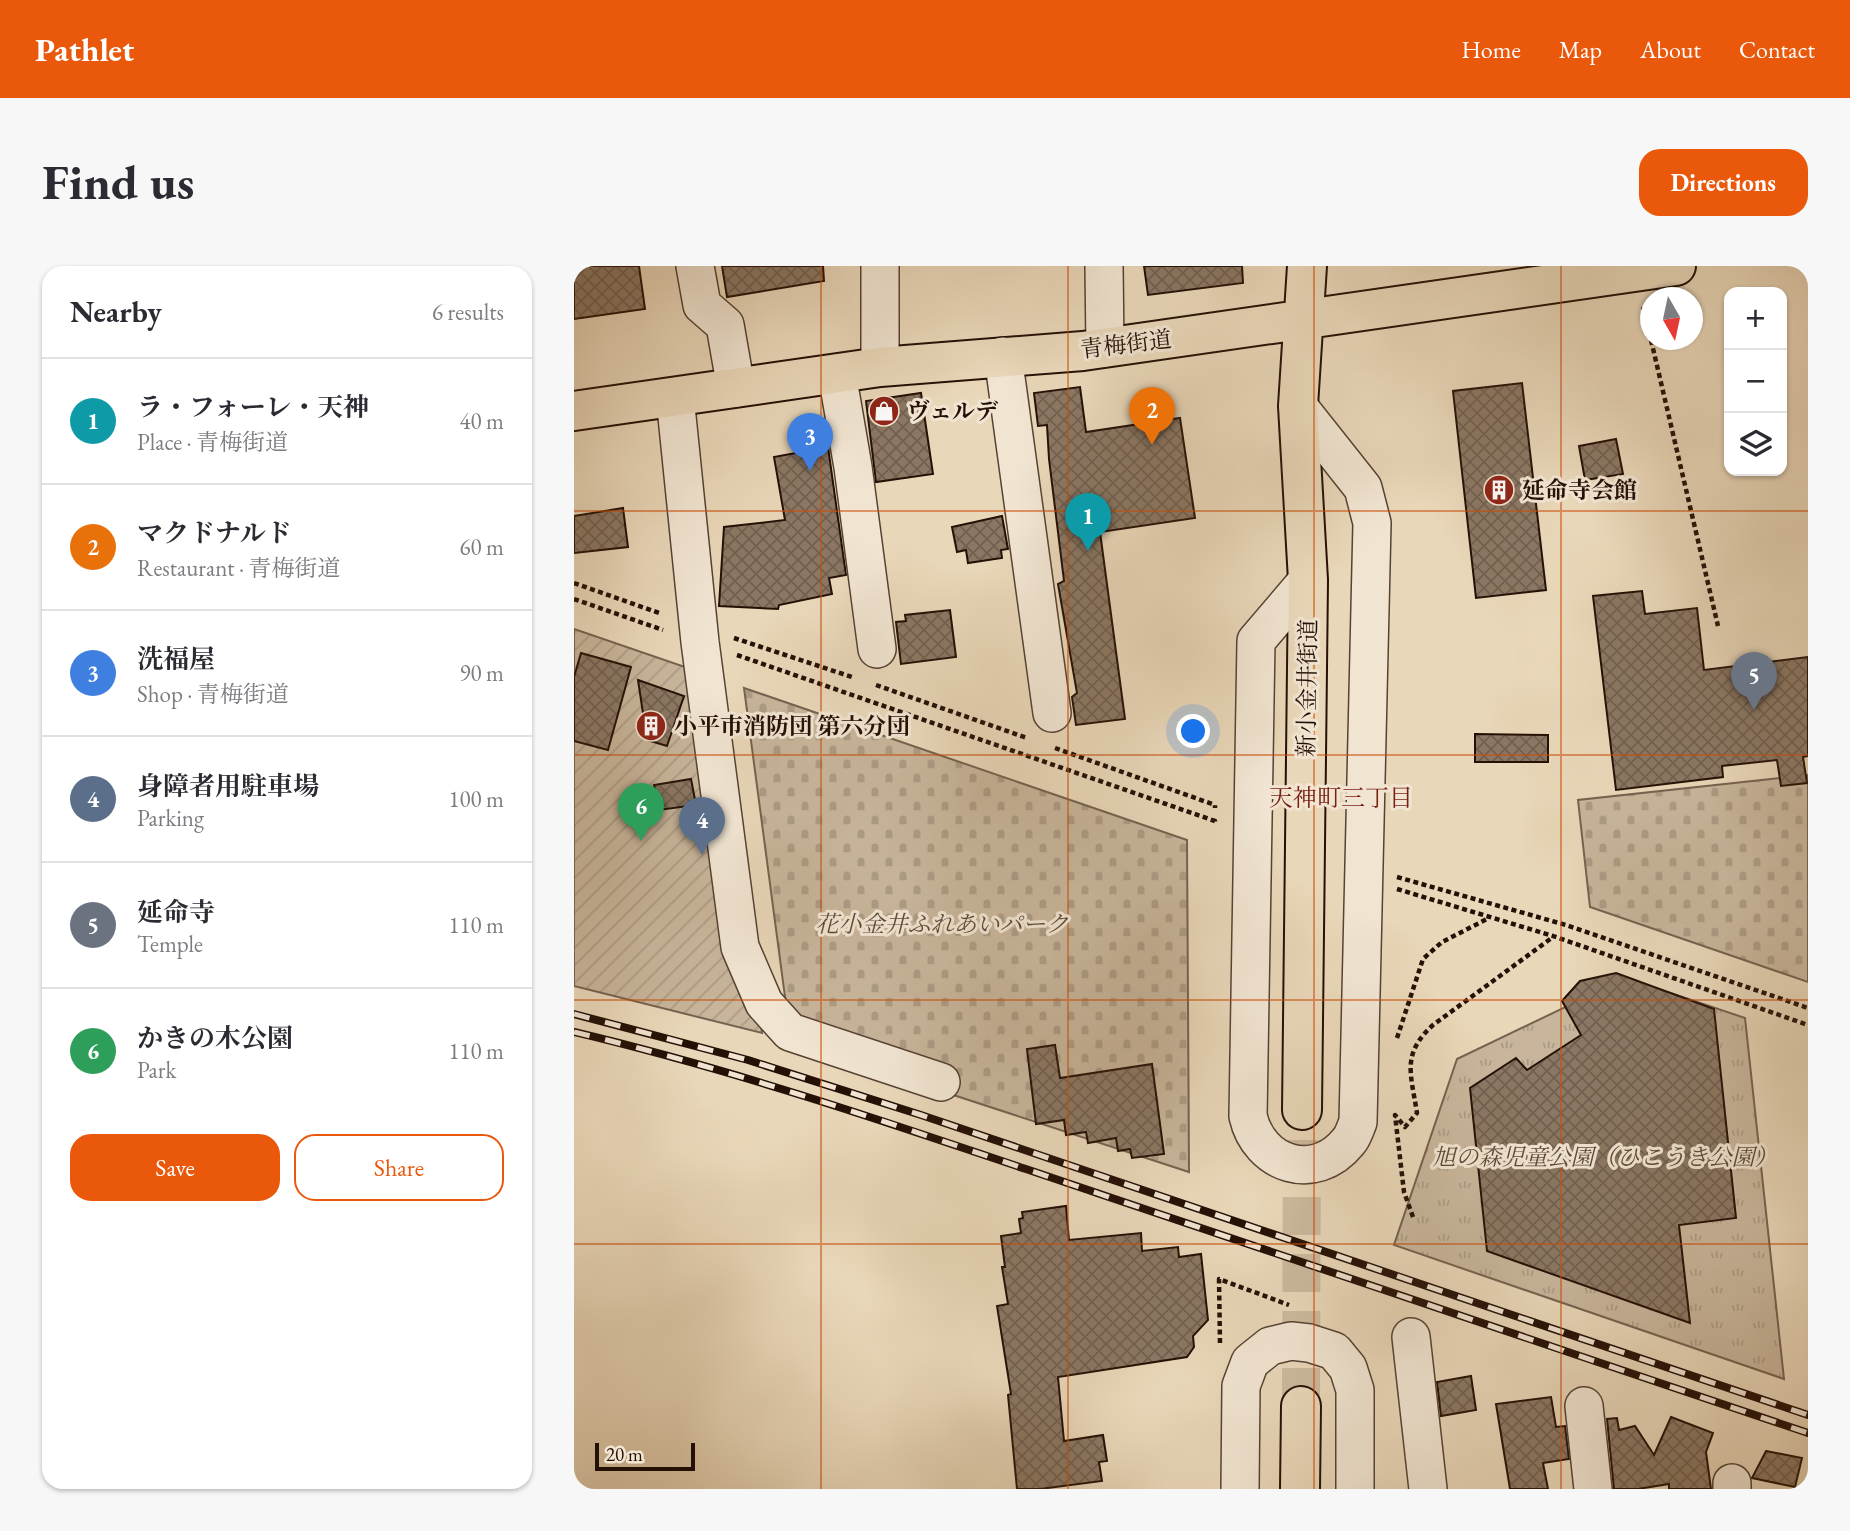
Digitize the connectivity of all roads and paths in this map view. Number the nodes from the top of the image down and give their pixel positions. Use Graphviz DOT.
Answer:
graph roads {
  1 [pos="695,266"];
  2 [pos="880,266"];
  3 [pos="1104,266"];
  4 [pos="1307,266"];
  5 [pos="1664,267"];
  6 [pos="1302,321"];
  7 [pos="1105,348"];
  8 [pos="1654,350"];
  9 [pos="1003,356"];
  10 [pos="880,367"];
  11 [pos="837,374"];
  12 [pos="736,388"];
  13 [pos="675,397"];
  14 [pos="1298,407"];
  15 [pos="574,411"];
  16 [pos="1308,580"];
  17 [pos="574,583"];
  18 [pos="1718,626"];
  19 [pos="700,634"];
  20 [pos="877,649"];
  21 [pos="1045,733"];
  22 [pos="1216,821"];
  23 [pos="1395,877"];
  24 [pos="1489,918"];
  25 [pos="1553,936"];
  26 [pos="1808,1008"];
  27 [pos="1397,1040"];
  28 [pos="942,1082"];
  29 [pos="1302,1110"];
  30 [pos="1413,1217"];
  31 [pos="1295,1308"];
  32 [pos="1411,1337"];
  33 [pos="1220,1346"];
  34 [pos="1301,1406"];
  35 [pos="1584,1406"];
  36 [pos="1240,1489"];
  37 [pos="1300,1489"];
  38 [pos="1355,1489"];
  39 [pos="1428,1489"];
  40 [pos="1593,1489"];
  1 -- 12 [label="street"];
  2 -- 10 [label="street"];
  3 -- 7 [label="street"];
  4 -- 6 [label="main road, 新小金井街道"];
  5 -- 6 [label="main road, 青梅街道"];
  6 -- 7 [label="main road, 青梅街道"];
  6 -- 14 [label="main road, 新小金井街道"];
  7 -- 9 [label="main road, 青梅街道"];
  8 -- 18 [label="path"];
  9 -- 10 [label="main road, 青梅街道"];
  9 -- 21 [label="street"];
  10 -- 11 [label="main road, 青梅街道"];
  11 -- 12 [label="main road, 青梅街道"];
  11 -- 20 [label="street"];
  12 -- 13 [label="main road, 青梅街道"];
  13 -- 15 [label="main road, 青梅街道"];
  13 -- 19 [label="street"];
  14 -- 16 [label="main road, 新小金井街道"];
  14 -- 16 [label="street"];
  16 -- 29 [label="main road, 新小金井街道"];
  17 -- 19 [label="path"];
  19 -- 21 [label="path"];
  19 -- 28 [label="street"];
  21 -- 22 [label="path"];
  23 -- 26 [label="path"];
  24 -- 27 [label="path"];
  25 -- 30 [label="path"];
  31 -- 33 [label="path"];
  32 -- 39 [label="street"];
  34 -- 37 [label="main road"];
  35 -- 40 [label="street"];
  36 -- 38 [label="street"];
}
